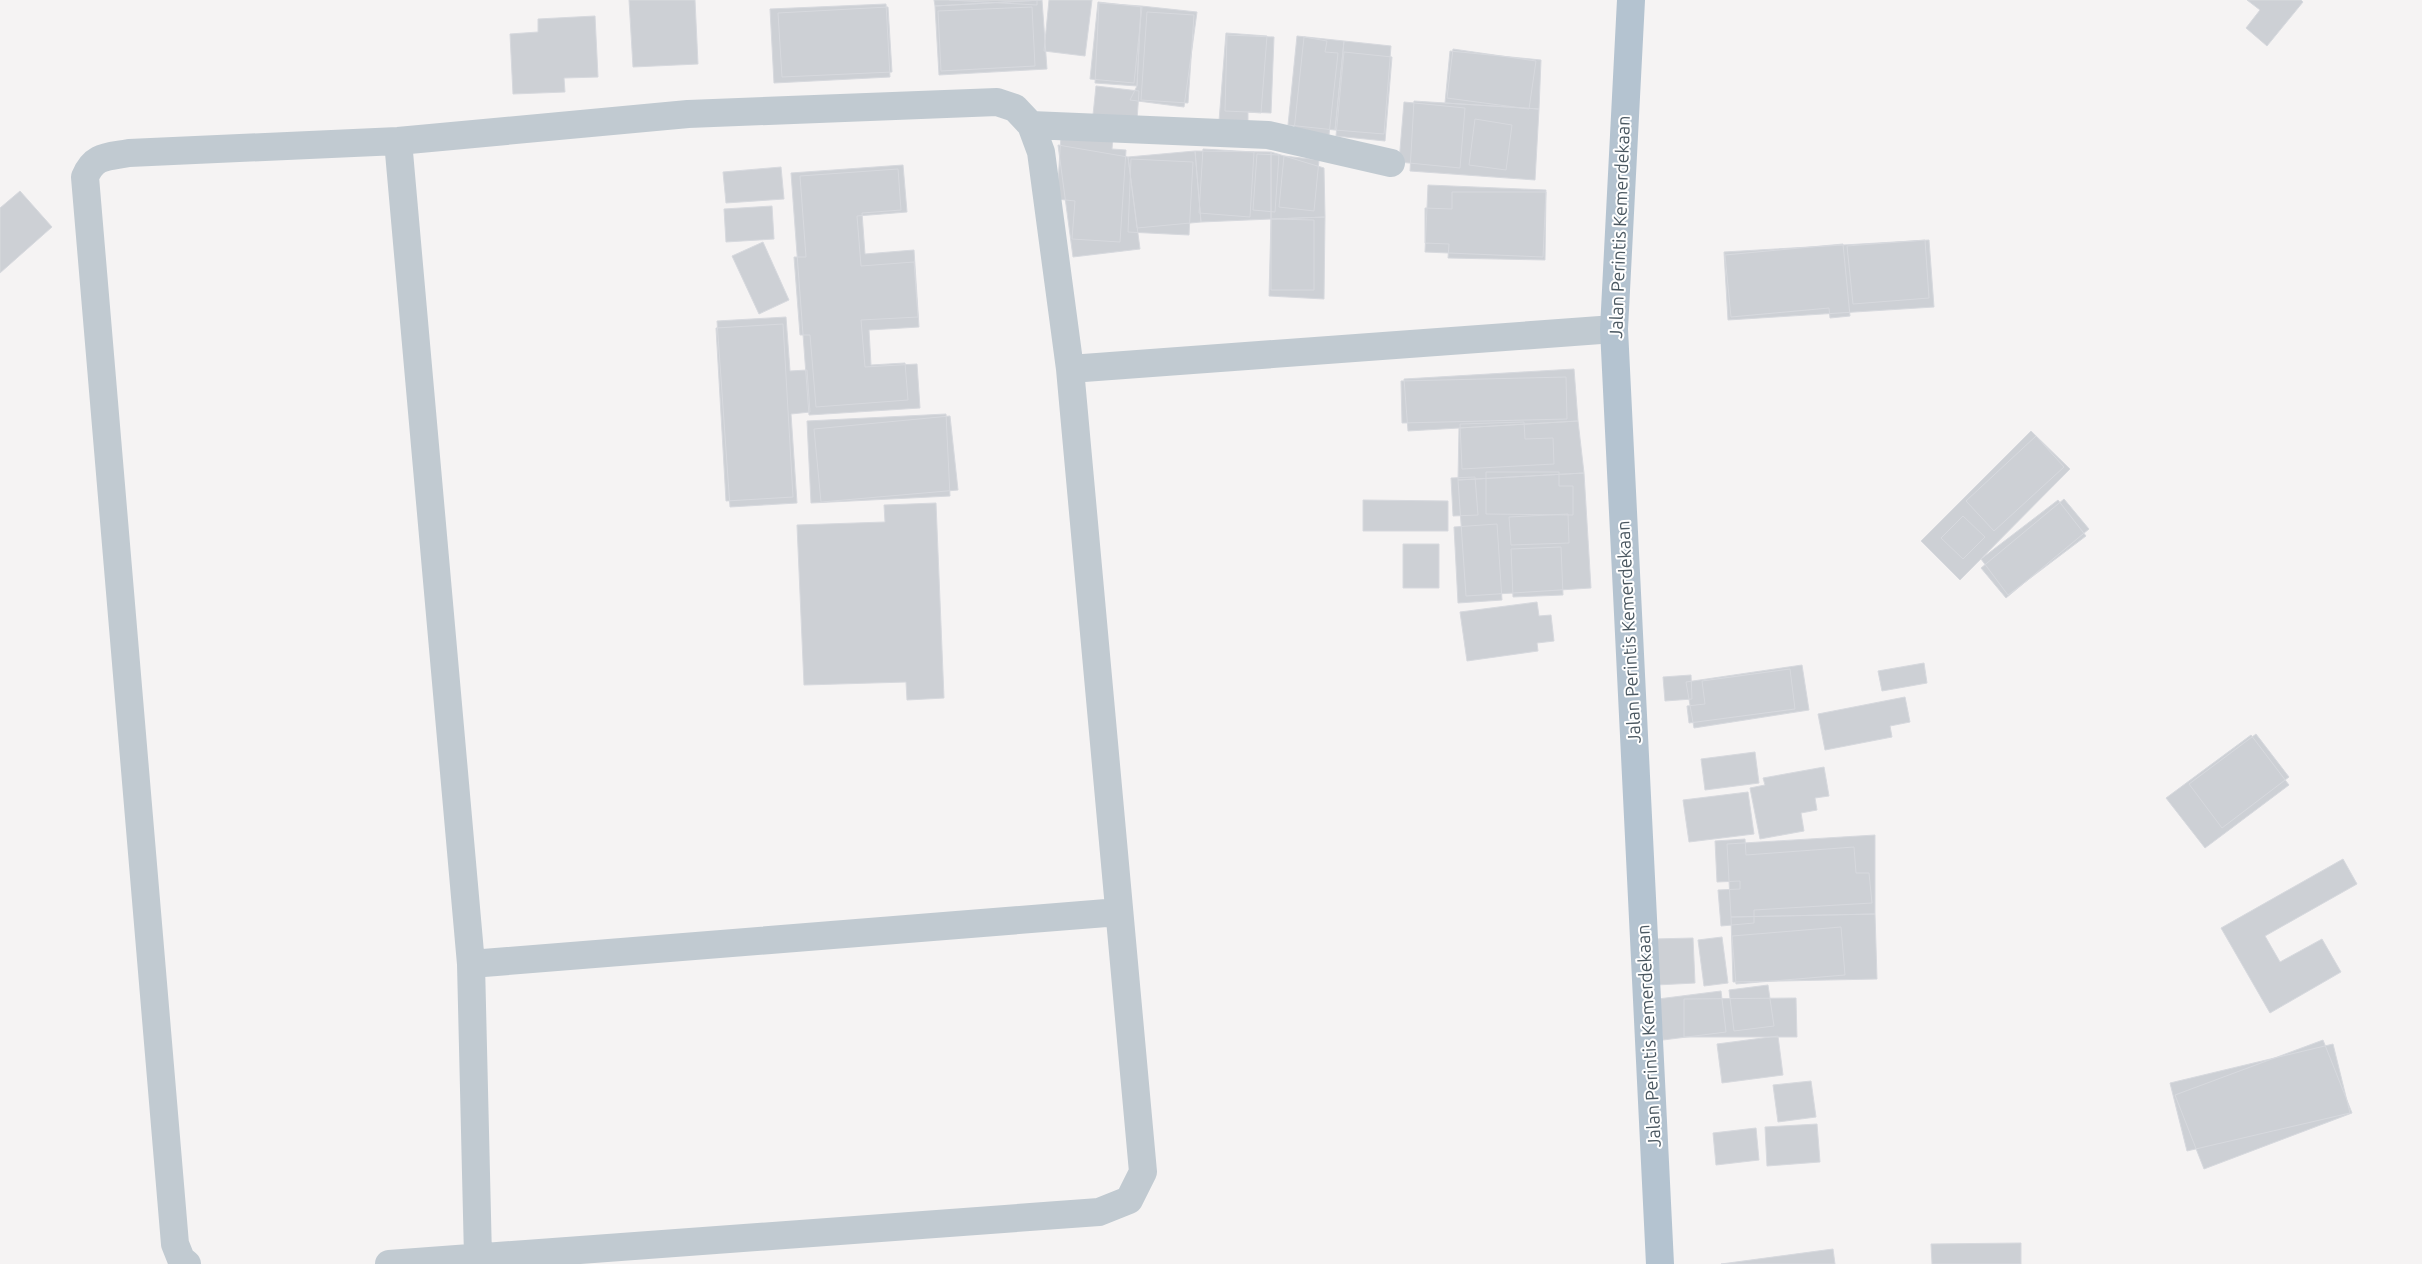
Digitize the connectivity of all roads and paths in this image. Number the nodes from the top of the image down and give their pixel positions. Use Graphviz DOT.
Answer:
graph roads {
  1 [pos="1631,0"];
  2 [pos="1031,126"];
  3 [pos="398,142"];
  4 [pos="1391,163"];
  5 [pos="1614,329"];
  6 [pos="1070,369"];
  7 [pos="1119,912"];
  8 [pos="471,964"];
  9 [pos="478,1257"];
  10 [pos="187,1264"];
  11 [pos="389,1264"];
  12 [pos="1660,1264"];
  1 -- 5 [label="main road, Jalan Perintis Kemerdekaan"];
  2 -- 3 [label="street"];
  2 -- 4 [label="street"];
  2 -- 6 [label="street"];
  3 -- 8 [label="street"];
  3 -- 10 [label="street"];
  5 -- 6 [label="street"];
  5 -- 12 [label="main road, Jalan Perintis Kemerdekaan"];
  6 -- 7 [label="street"];
  7 -- 8 [label="street"];
  7 -- 9 [label="street"];
  8 -- 9 [label="street"];
  9 -- 11 [label="street"];
}
